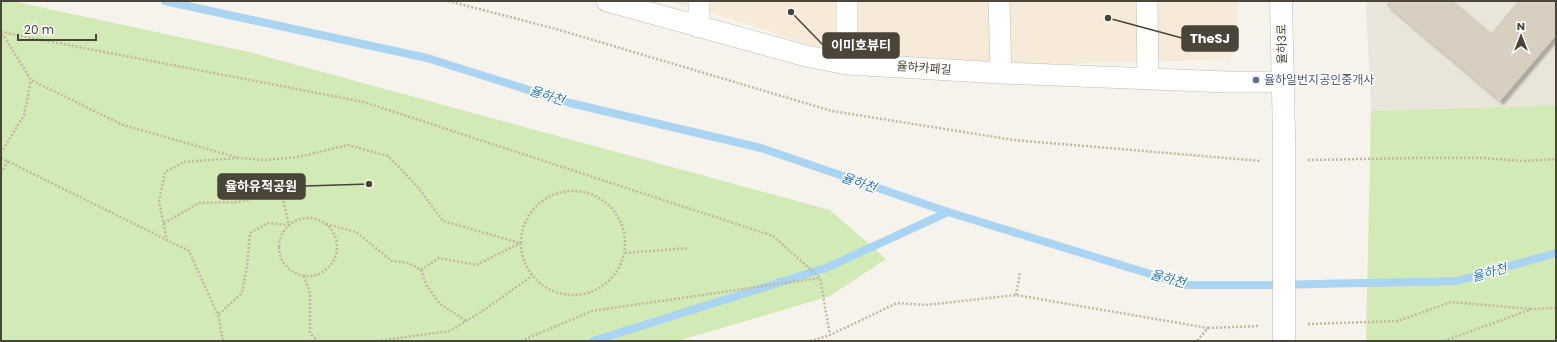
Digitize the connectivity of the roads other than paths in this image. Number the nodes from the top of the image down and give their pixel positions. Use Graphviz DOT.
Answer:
graph roads {
  1 [pos="607,1"];
  2 [pos="699,1"];
  3 [pos="846,1"];
  4 [pos="999,1"];
  5 [pos="1147,1"];
  6 [pos="1281,1"];
  7 [pos="699,27"];
  8 [pos="847,64"];
  9 [pos="1000,73"];
  10 [pos="1148,79"];
  11 [pos="1283,82"];
  12 [pos="1284,341"];
  1 -- 7 [label="street, 율하카페길"];
  2 -- 7 [label="street"];
  3 -- 8 [label="street"];
  4 -- 9 [label="street"];
  5 -- 10 [label="street"];
  6 -- 11 [label="street, 율하3로"];
  7 -- 8 [label="street, 율하카페길"];
  8 -- 9 [label="street, 율하카페길"];
  9 -- 10 [label="street, 율하카페길"];
  10 -- 11 [label="street, 율하카페길"];
  11 -- 12 [label="street, 율하3로, bridge"];
}
